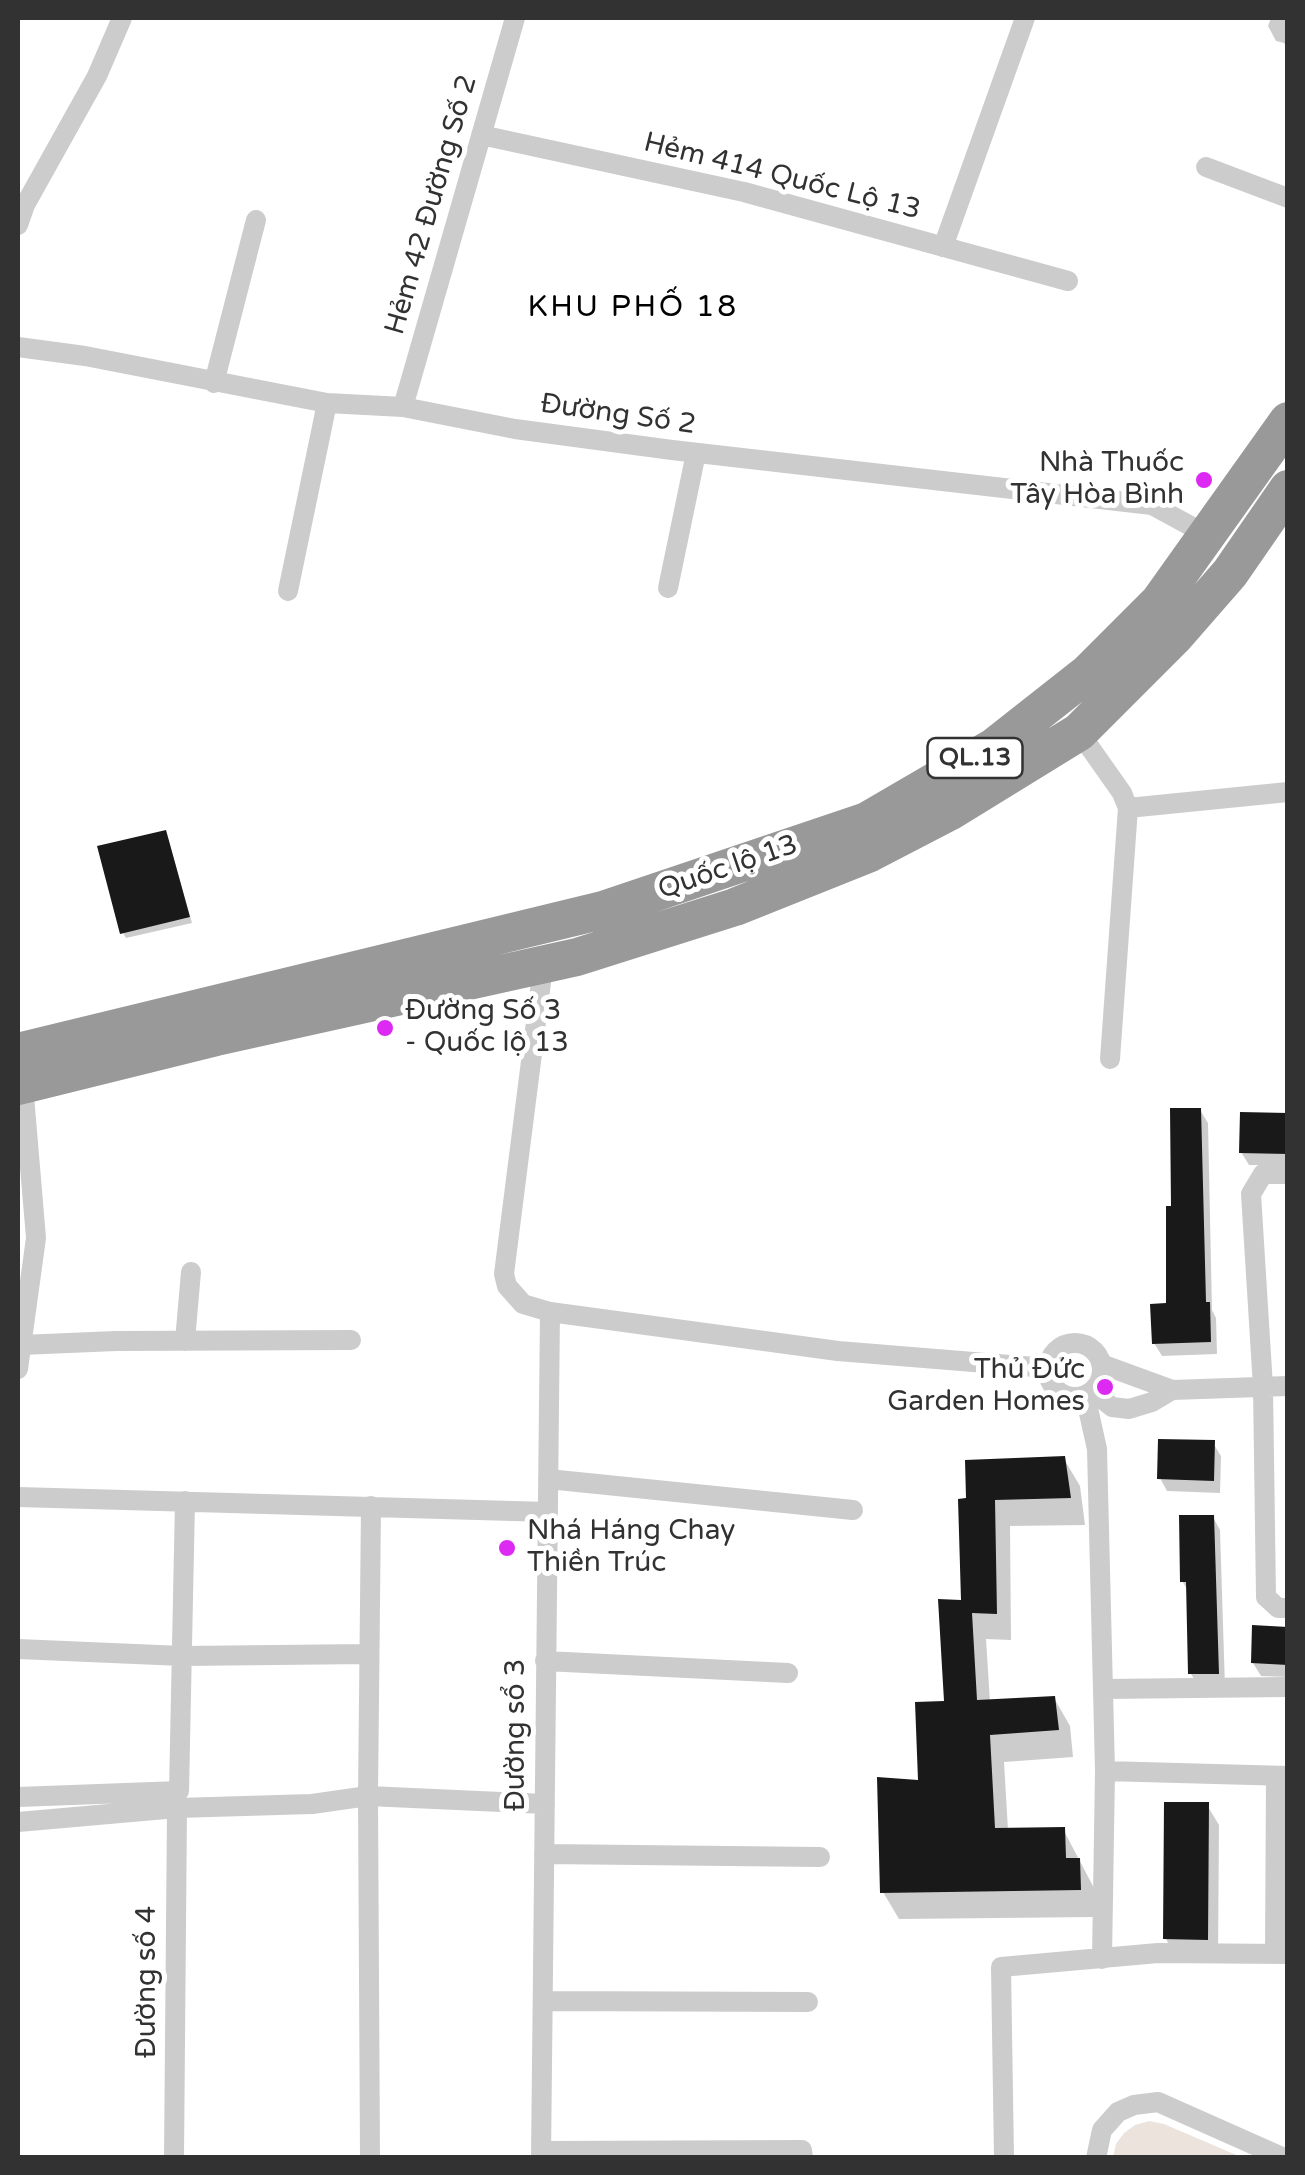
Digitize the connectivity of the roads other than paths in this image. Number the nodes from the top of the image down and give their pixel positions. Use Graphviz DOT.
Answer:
graph roads {
  1 [pos="122,18"];
  2 [pos="515,18"];
  3 [pos="1025,18"];
  4 [pos="481,135"];
  5 [pos="1206,166"];
  6 [pos="1288,198"];
  7 [pos="256,220"];
  8 [pos="18,225"];
  9 [pos="943,247"];
  10 [pos="1068,280"];
  11 [pos="18,347"];
  12 [pos="214,383"];
  13 [pos="328,403"];
  14 [pos="403,407"];
  15 [pos="1288,422"];
  16 [pos="696,453"];
  17 [pos="1288,488"];
  18 [pos="1208,536"];
  19 [pos="668,588"];
  20 [pos="288,591"];
  21 [pos="1079,732"];
  22 [pos="1288,792"];
  23 [pos="1128,808"];
  24 [pos="545,926"];
  25 [pos="544,966"];
  26 [pos="1110,1060"];
  27 [pos="19,1074"];
  28 [pos="1288,1174"];
  29 [pos="191,1272"];
  30 [pos="550,1312"];
  31 [pos="350,1340"];
  32 [pos="185,1341"];
  33 [pos="21,1346"];
  34 [pos="1101,1364"];
  35 [pos="1047,1368"];
  36 [pos="18,1369"];
  37 [pos="1288,1386"];
  38 [pos="1262,1387"];
  39 [pos="1172,1390"];
  40 [pos="1088,1393"];
  41 [pos="548,1479"];
  42 [pos="18,1497"];
  43 [pos="185,1501"];
  44 [pos="371,1506"];
  45 [pos="853,1510"];
  46 [pos="548,1512"];
  47 [pos="1288,1608"];
  48 [pos="18,1648"];
  49 [pos="369,1654"];
  50 [pos="182,1656"];
  51 [pos="545,1661"];
  52 [pos="788,1673"];
  53 [pos="1288,1687"];
  54 [pos="1103,1690"];
  55 [pos="1105,1771"];
  56 [pos="1282,1776"];
  57 [pos="368,1796"];
  58 [pos="18,1797"];
  59 [pos="545,1804"];
  60 [pos="177,1808"];
  61 [pos="18,1822"];
  62 [pos="544,1854"];
  63 [pos="820,1857"];
  64 [pos="1281,1954"];
  65 [pos="1102,1959"];
  66 [pos="543,2002"];
  67 [pos="808,2002"];
  68 [pos="541,2154"];
  69 [pos="174,2158"];
  70 [pos="370,2158"];
  71 [pos="803,2158"];
  72 [pos="1004,2158"];
  73 [pos="1096,2158"];
  74 [pos="1284,2158"];
  1 -- 8 [label="street"];
  2 -- 4 [label="street, Hẻm 42 Đường Số 2"];
  3 -- 9 [label="street"];
  4 -- 9 [label="street, Hẻm 414 Quốc Lộ 13"];
  4 -- 14 [label="street, Hẻm 42 Đường Số 2"];
  5 -- 6 [label="street"];
  7 -- 12 [label="street"];
  9 -- 10 [label="street, Hẻm 414 Quốc Lộ 13"];
  11 -- 12 [label="street, Đường Số 2"];
  12 -- 13 [label="street, Đường Số 2"];
  13 -- 14 [label="street, Đường Số 2"];
  13 -- 20 [label="street"];
  14 -- 16 [label="street, Đường Số 2"];
  15 -- 18 [label="highway, Quốc lộ 13 / QL.13"];
  16 -- 18 [label="street, Đường Số 2"];
  16 -- 19 [label="street"];
  17 -- 21 [label="highway, Quốc lộ 13 / QL.13"];
  18 -- 24 [label="highway, Quốc lộ 13 / QL.13"];
  21 -- 23 [label="street"];
  21 -- 25 [label="highway, Quốc lộ 13 / QL.13"];
  22 -- 23 [label="street"];
  23 -- 26 [label="street"];
  24 -- 25 [label="street"];
  24 -- 27 [label="highway, Quốc lộ 13 / QL.13"];
  25 -- 27 [label="highway, Quốc lộ 13 / QL.13"];
  25 -- 30 [label="street"];
  27 -- 33 [label="street"];
  28 -- 38 [label="street"];
  29 -- 32 [label="street"];
  30 -- 35 [label="street"];
  30 -- 41 [label="street, Đường sổ 3"];
  31 -- 32 [label="street"];
  32 -- 33 [label="street"];
  33 -- 36 [label="street"];
  34 -- 35 [label="street"];
  34 -- 39 [label="street"];
  34 -- 40 [label="street"];
  35 -- 40 [label="street"];
  37 -- 38 [label="street"];
  38 -- 39 [label="street"];
  38 -- 47 [label="street"];
  39 -- 40 [label="street"];
  40 -- 54 [label="street"];
  41 -- 45 [label="street"];
  41 -- 46 [label="street, Đường sổ 3"];
  42 -- 43 [label="street"];
  43 -- 44 [label="street"];
  43 -- 50 [label="street"];
  44 -- 46 [label="street"];
  44 -- 49 [label="street"];
  46 -- 51 [label="street, Đường sổ 3"];
  48 -- 50 [label="street"];
  49 -- 50 [label="street"];
  49 -- 57 [label="street"];
  50 -- 58 [label="street"];
  51 -- 52 [label="street"];
  51 -- 59 [label="street, Đường sổ 3"];
  53 -- 54 [label="street"];
  54 -- 55 [label="street"];
  55 -- 56 [label="street"];
  55 -- 65 [label="street"];
  56 -- 64 [label="street"];
  57 -- 59 [label="street"];
  57 -- 60 [label="street"];
  57 -- 70 [label="street"];
  59 -- 62 [label="street, Đường sổ 3"];
  60 -- 61 [label="street"];
  60 -- 69 [label="street, Đường số 4"];
  62 -- 63 [label="street"];
  62 -- 66 [label="street, Đường sổ 3"];
  64 -- 65 [label="street"];
  65 -- 72 [label="street"];
  66 -- 67 [label="street"];
  66 -- 68 [label="street, Đường sổ 3"];
  68 -- 71 [label="street"];
  73 -- 74 [label="street"];
}
